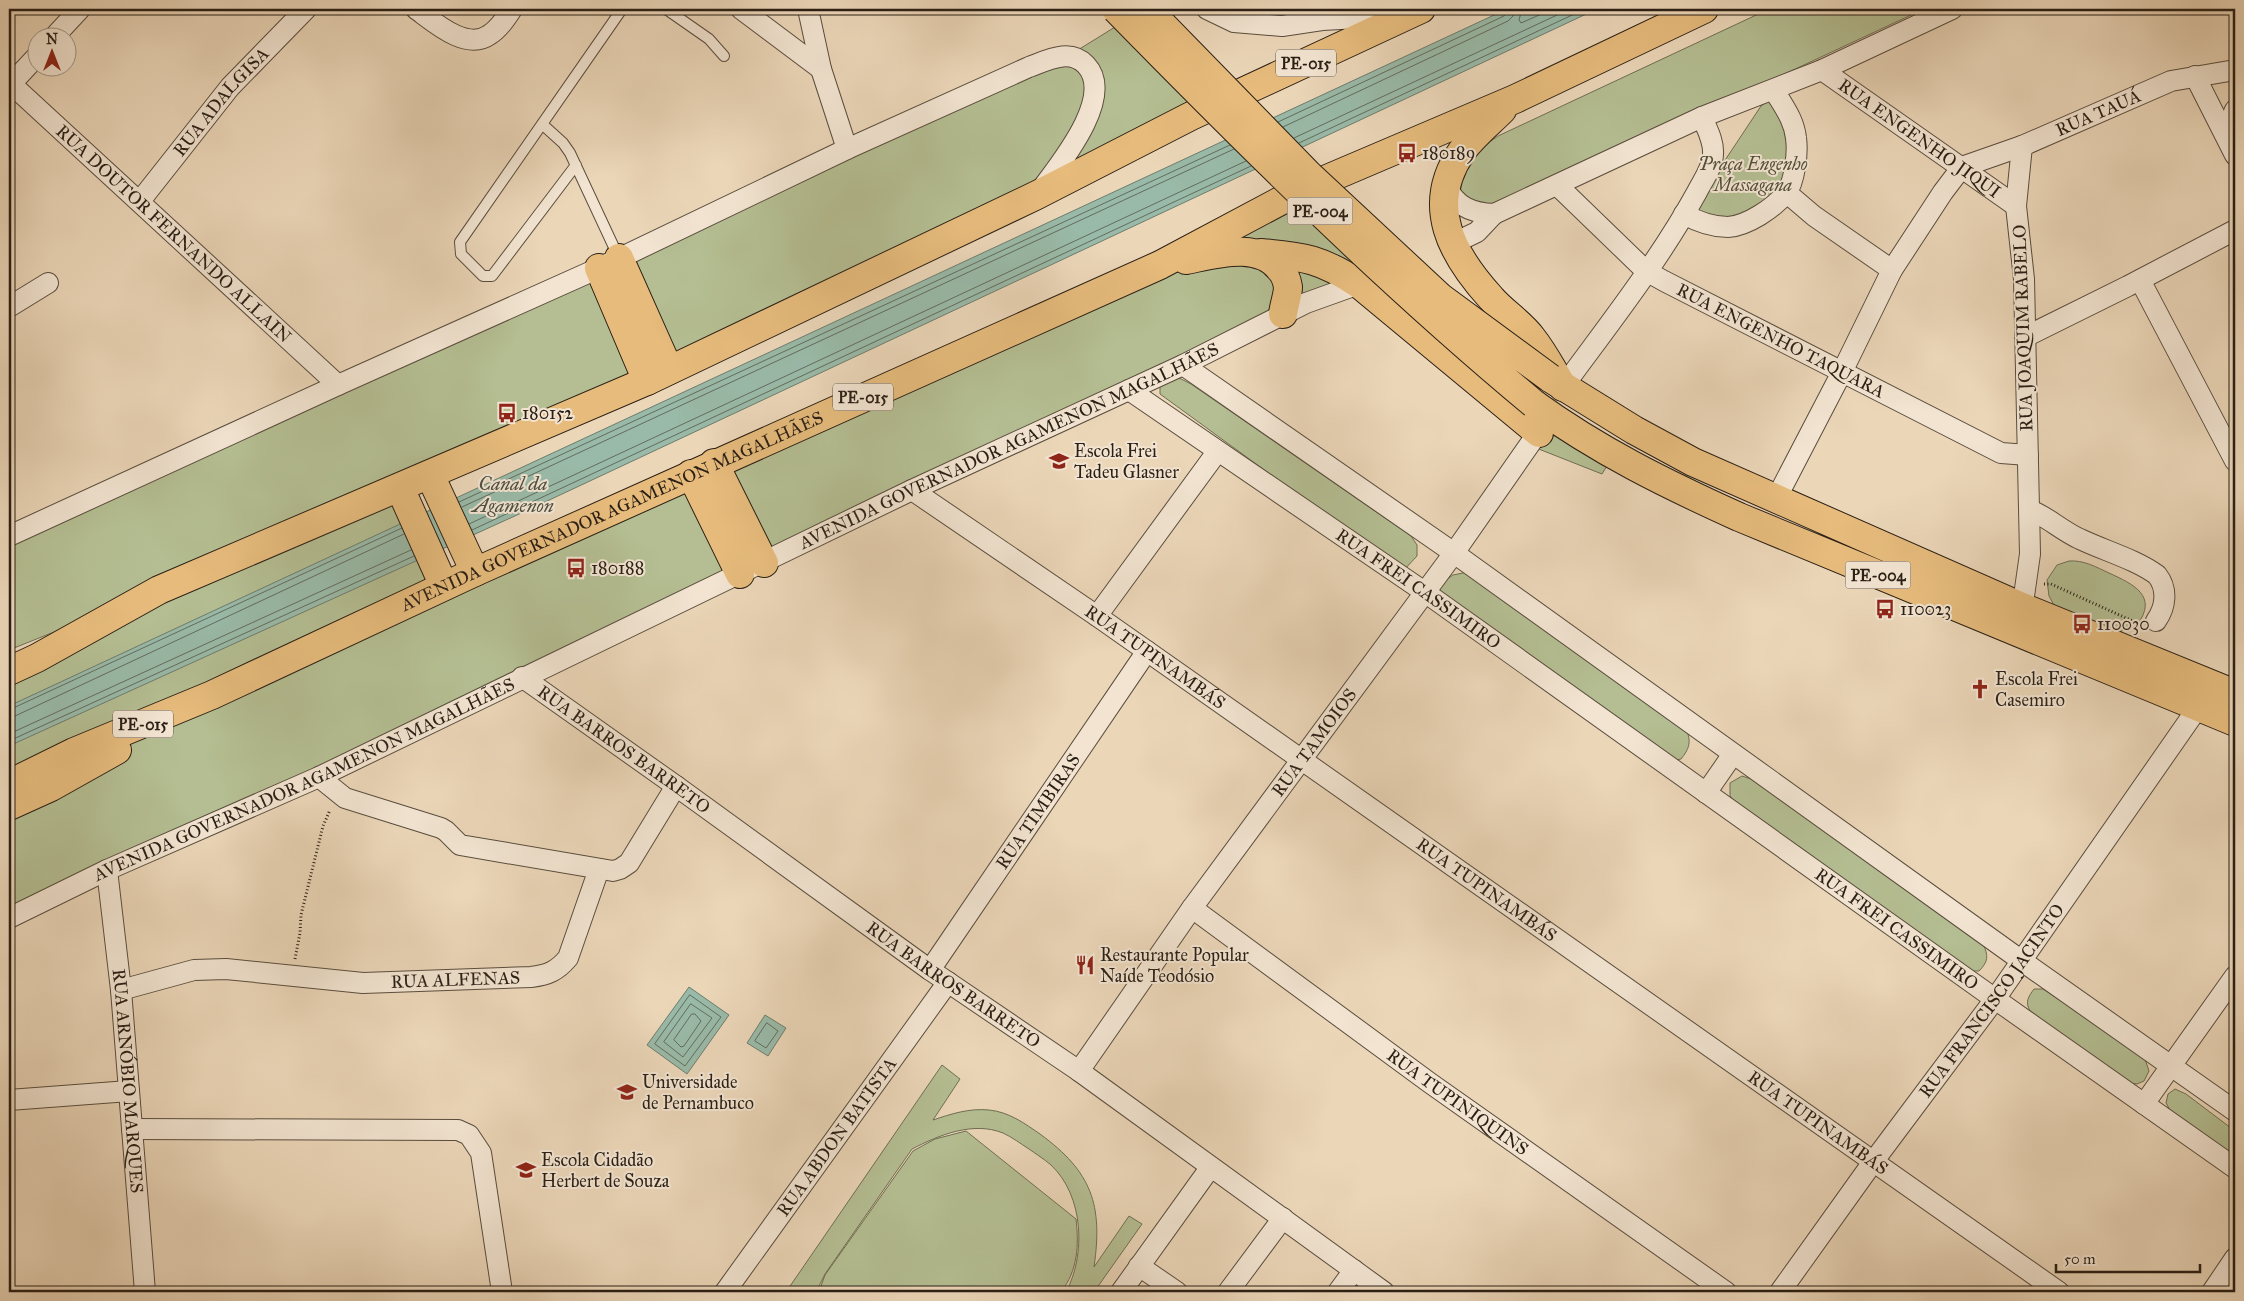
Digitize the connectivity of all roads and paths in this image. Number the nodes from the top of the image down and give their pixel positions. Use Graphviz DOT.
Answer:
graph roads {
  1 [pos="80,9"];
  2 [pos="306,9"];
  3 [pos="416,9"];
  4 [pos="512,9"];
  5 [pos="622,9"];
  6 [pos="666,9"];
  7 [pos="741,9"];
  8 [pos="808,9"];
  9 [pos="1116,9"];
  10 [pos="1147,9"];
  11 [pos="1207,9"];
  12 [pos="1704,9"];
  13 [pos="1952,9"];
  14 [pos="1413,12"];
  15 [pos="1259,17"];
  16 [pos="62,28"];
  17 [pos="724,56"];
  18 [pos="28,65"];
  19 [pos="820,69"];
  20 [pos="1822,70"];
  21 [pos="2235,70"];
  22 [pos="2196,76"];
  23 [pos="9,84"];
  24 [pos="1774,90"];
  25 [pos="1514,99"];
  26 [pos="2235,110"];
  27 [pos="1702,117"];
  28 [pos="542,124"];
  29 [pos="2225,133"];
  30 [pos="2022,146"];
  31 [pos="847,149"];
  32 [pos="2235,155"];
  33 [pos="576,165"];
  34 [pos="1962,167"];
  35 [pos="1447,186"];
  36 [pos="1558,186"];
  37 [pos="1787,193"];
  38 [pos="1037,195"];
  39 [pos="140,201"];
  40 [pos="2016,206"];
  41 [pos="1494,214"];
  42 [pos="1684,214"];
  43 [pos="2235,230"];
  44 [pos="1452,244"];
  45 [pos="1261,253"];
  46 [pos="609,263"];
  47 [pos="1160,265"];
  48 [pos="1892,270"];
  49 [pos="1646,271"];
  50 [pos="2140,280"];
  51 [pos="48,283"];
  52 [pos="1359,284"];
  53 [pos="9,307"];
  54 [pos="1283,314"];
  55 [pos="2025,337"];
  56 [pos="1183,365"];
  57 [pos="1842,372"];
  58 [pos="658,375"];
  59 [pos="1556,383"];
  60 [pos="338,385"];
  61 [pos="1129,390"];
  62 [pos="1541,417"];
  63 [pos="1217,452"];
  64 [pos="2028,455"];
  65 [pos="2235,461"];
  66 [pos="702,469"];
  67 [pos="433,482"];
  68 [pos="912,490"];
  69 [pos="403,494"];
  70 [pos="1776,499"];
  71 [pos="2030,510"];
  72 [pos="9,536"];
  73 [pos="1454,553"];
  74 [pos="470,562"];
  75 [pos="752,568"];
  76 [pos="440,577"];
  77 [pos="159,590"];
  78 [pos="1426,593"];
  79 [pos="1097,616"];
  80 [pos="2018,619"];
  81 [pos="2156,621"];
  82 [pos="9,650"];
  83 [pos="1147,651"];
  84 [pos="9,671"];
  85 [pos="522,677"];
  86 [pos="2235,694"];
  87 [pos="212,695"];
  88 [pos="2199,706"];
  89 [pos="2235,722"];
  90 [pos="1733,754"];
  91 [pos="1301,760"];
  92 [pos="319,777"];
  93 [pos="9,784"];
  94 [pos="676,786"];
  95 [pos="337,792"];
  96 [pos="1706,793"];
  97 [pos="9,806"];
  98 [pos="600,869"];
  99 [pos="107,870"];
  100 [pos="1192,908"];
  101 [pos="9,918"];
  102 [pos="2022,961"];
  103 [pos="930,970"];
  104 [pos="291,976"];
  105 [pos="2235,976"];
  106 [pos="948,982"];
  107 [pos="121,990"];
  108 [pos="1995,999"];
  109 [pos="2171,1066"];
  110 [pos="1079,1071"];
  111 [pos="129,1091"];
  112 [pos="9,1100"];
  113 [pos="2144,1104"];
  114 [pos="2235,1111"];
  115 [pos="132,1129"];
  116 [pos="1873,1162"];
  117 [pos="1210,1168"];
  118 [pos="2235,1168"];
  119 [pos="1283,1218"];
  120 [pos="2235,1258"];
  121 [pos="1139,1266"];
  122 [pos="1354,1270"];
  123 [pos="145,1292"];
  124 [pos="502,1292"];
  125 [pos="725,1292"];
  126 [pos="1121,1292"];
  127 [pos="1177,1292"];
  128 [pos="1228,1292"];
  129 [pos="1338,1292"];
  130 [pos="1384,1292"];
  131 [pos="1726,1292"];
  132 [pos="1780,1292"];
  133 [pos="2059,1292"];
  134 [pos="2212,1292"];
  1 -- 16 [label="street"];
  2 -- 39 [label="street, RUA ADALGISA"];
  3 -- 4 [label="street"];
  5 -- 28 [label="lane"];
  6 -- 17 [label="lane"];
  7 -- 19 [label="street"];
  8 -- 19 [label="street"];
  9 -- 62 [label="main road, PE-004, bridge"];
  10 -- 59 [label="main road, PE-004, bridge"];
  11 -- 15 [label="street"];
  12 -- 25 [label="main road, AVENIDA GOVERNADOR AGAMENON MAGALHÃES / PE-015"];
  13 -- 20 [label="street"];
  14 -- 15 [label="street"];
  14 -- 38 [label="main road, PE-015"];
  18 -- 23 [label="street"];
  19 -- 31 [label="street"];
  20 -- 24 [label="street"];
  20 -- 34 [label="street, RUA ENGENHO JIQUI"];
  21 -- 22 [label="street, RUA TAUÁ"];
  22 -- 29 [label="street"];
  22 -- 30 [label="street, RUA TAUÁ"];
  23 -- 39 [label="street, RUA DOUTOR FERNANDO ALLAIN"];
  24 -- 27 [label="street"];
  24 -- 37 [label="street"];
  25 -- 35 [label="main road"];
  25 -- 47 [label="main road, AVENIDA GOVERNADOR AGAMENON MAGALHÃES / PE-015"];
  26 -- 29 [label="street"];
  27 -- 36 [label="street"];
  27 -- 42 [label="street"];
  28 -- 33 [label="lane"];
  28 -- 33 [label="lane"];
  29 -- 32 [label="street"];
  30 -- 34 [label="street, RUA TAUÁ"];
  30 -- 40 [label="street, RUA JOAQUIM RABELO"];
  31 -- 38 [label="street"];
  31 -- 46 [label="street"];
  33 -- 46 [label="lane"];
  34 -- 40 [label="street, RUA ENGENHO JIQUI"];
  34 -- 48 [label="street"];
  35 -- 41 [label="street"];
  35 -- 44 [label="main road"];
  36 -- 41 [label="street"];
  36 -- 49 [label="street, RUA ENGENHO TAQUARA"];
  37 -- 42 [label="street"];
  37 -- 48 [label="street"];
  38 -- 58 [label="main road, PE-015"];
  39 -- 60 [label="street, RUA DOUTOR FERNANDO ALLAIN"];
  40 -- 55 [label="street, RUA JOAQUIM RABELO"];
  41 -- 44 [label="street"];
  42 -- 49 [label="street"];
  43 -- 50 [label="street"];
  44 -- 59 [label="main road"];
  45 -- 47 [label="main road"];
  45 -- 52 [label="main road"];
  45 -- 54 [label="main road"];
  46 -- 58 [label="main road"];
  46 -- 60 [label="street"];
  47 -- 66 [label="main road, AVENIDA GOVERNADOR AGAMENON MAGALHÃES / PE-015"];
  48 -- 57 [label="street"];
  49 -- 57 [label="street, RUA ENGENHO TAQUARA"];
  49 -- 59 [label="street"];
  50 -- 55 [label="street"];
  50 -- 65 [label="street"];
  51 -- 53 [label="street"];
  52 -- 54 [label="street, AVENIDA GOVERNADOR AGAMENON MAGALHÃES"];
  52 -- 62 [label="main road"];
  54 -- 56 [label="street, AVENIDA GOVERNADOR AGAMENON MAGALHÃES"];
  55 -- 64 [label="street, RUA JOAQUIM RABELO"];
  56 -- 61 [label="street, AVENIDA GOVERNADOR AGAMENON MAGALHÃES"];
  56 -- 73 [label="street"];
  57 -- 64 [label="street, RUA ENGENHO TAQUARA"];
  57 -- 70 [label="street"];
  58 -- 67 [label="main road, PE-015"];
  59 -- 70 [label="main road, PE-004"];
  60 -- 72 [label="street"];
  61 -- 63 [label="street, RUA FREI CASSIMIRO"];
  61 -- 68 [label="street, AVENIDA GOVERNADOR AGAMENON MAGALHÃES"];
  62 -- 73 [label="street, RUA TAMOIOS"];
  62 -- 80 [label="main road, PE-004"];
  63 -- 78 [label="street, RUA FREI CASSIMIRO"];
  63 -- 79 [label="street"];
  64 -- 71 [label="street, RUA JOAQUIM RABELO"];
  66 -- 74 [label="main road, AVENIDA GOVERNADOR AGAMENON MAGALHÃES / PE-015"];
  66 -- 75 [label="main road"];
  67 -- 69 [label="main road, PE-015"];
  67 -- 74 [label="main road"];
  68 -- 75 [label="street, AVENIDA GOVERNADOR AGAMENON MAGALHÃES"];
  68 -- 79 [label="street, RUA TUPINAMBÁS"];
  69 -- 76 [label="main road"];
  69 -- 77 [label="main road, PE-015"];
  70 -- 80 [label="main road, PE-004"];
  71 -- 80 [label="street, RUA JOAQUIM RABELO"];
  71 -- 81 [label="street"];
  73 -- 78 [label="street, RUA TAMOIOS"];
  73 -- 90 [label="street"];
  74 -- 76 [label="main road, AVENIDA GOVERNADOR AGAMENON MAGALHÃES / PE-015"];
  75 -- 85 [label="street, AVENIDA GOVERNADOR AGAMENON MAGALHÃES"];
  76 -- 87 [label="main road, AVENIDA GOVERNADOR AGAMENON MAGALHÃES / PE-015"];
  77 -- 82 [label="main road"];
  77 -- 84 [label="main road, PE-015"];
  78 -- 91 [label="street, RUA TAMOIOS"];
  78 -- 96 [label="street, RUA FREI CASSIMIRO"];
  79 -- 83 [label="street, RUA TUPINAMBÁS"];
  80 -- 86 [label="main road, PE-004"];
  80 -- 88 [label="main road, PE-004"];
  83 -- 91 [label="street, RUA TUPINAMBÁS"];
  83 -- 103 [label="street, RUA TIMBIRAS"];
  85 -- 92 [label="street, AVENIDA GOVERNADOR AGAMENON MAGALHÃES"];
  85 -- 94 [label="street, RUA BARROS BARRETO"];
  87 -- 93 [label="main road, AVENIDA GOVERNADOR AGAMENON MAGALHÃES / PE-015"];
  87 -- 97 [label="main road"];
  88 -- 89 [label="main road, PE-004"];
  88 -- 102 [label="street, RUA FRANCISCO JACINTO"];
  90 -- 96 [label="street"];
  90 -- 102 [label="street"];
  91 -- 100 [label="street, RUA TAMOIOS"];
  91 -- 116 [label="street, RUA TUPINAMBÁS"];
  92 -- 95 [label="street"];
  92 -- 99 [label="street, AVENIDA GOVERNADOR AGAMENON MAGALHÃES"];
  94 -- 98 [label="street"];
  94 -- 103 [label="street, RUA BARROS BARRETO"];
  95 -- 98 [label="street"];
  95 -- 104 [label="path"];
  96 -- 108 [label="street, RUA FREI CASSIMIRO"];
  98 -- 104 [label="street, RUA ALFENAS"];
  99 -- 101 [label="street, AVENIDA GOVERNADOR AGAMENON MAGALHÃES"];
  99 -- 107 [label="street, RUA ARNÓBIO MARQUES"];
  100 -- 110 [label="street, RUA TAMOIOS"];
  100 -- 131 [label="street, RUA TUPINIQUINS"];
  102 -- 108 [label="street, RUA FRANCISCO JACINTO"];
  102 -- 109 [label="street"];
  103 -- 106 [label="street, RUA BARROS BARRETO"];
  104 -- 107 [label="street, RUA ALFENAS"];
  105 -- 109 [label="street"];
  106 -- 110 [label="street, RUA BARROS BARRETO"];
  106 -- 125 [label="street, RUA ABDON BATISTA"];
  107 -- 111 [label="street, RUA ARNÓBIO MARQUES"];
  108 -- 113 [label="street, RUA FREI CASSIMIRO"];
  108 -- 116 [label="street, RUA FRANCISCO JACINTO"];
  109 -- 113 [label="street"];
  109 -- 114 [label="street"];
  110 -- 117 [label="street, RUA BARROS BARRETO"];
  111 -- 112 [label="street"];
  111 -- 115 [label="street, RUA ARNÓBIO MARQUES"];
  113 -- 118 [label="street, RUA FREI CASSIMIRO"];
  115 -- 123 [label="street, RUA ARNÓBIO MARQUES"];
  115 -- 124 [label="street"];
  116 -- 132 [label="street, RUA FRANCISCO JACINTO"];
  116 -- 133 [label="street, RUA TUPINAMBÁS"];
  117 -- 119 [label="street, RUA BARROS BARRETO"];
  117 -- 121 [label="street"];
  119 -- 122 [label="street, RUA BARROS BARRETO"];
  119 -- 128 [label="street"];
  120 -- 134 [label="street"];
  121 -- 126 [label="street"];
  121 -- 127 [label="street"];
  122 -- 129 [label="street"];
  122 -- 130 [label="street, RUA BARROS BARRETO"];
}
